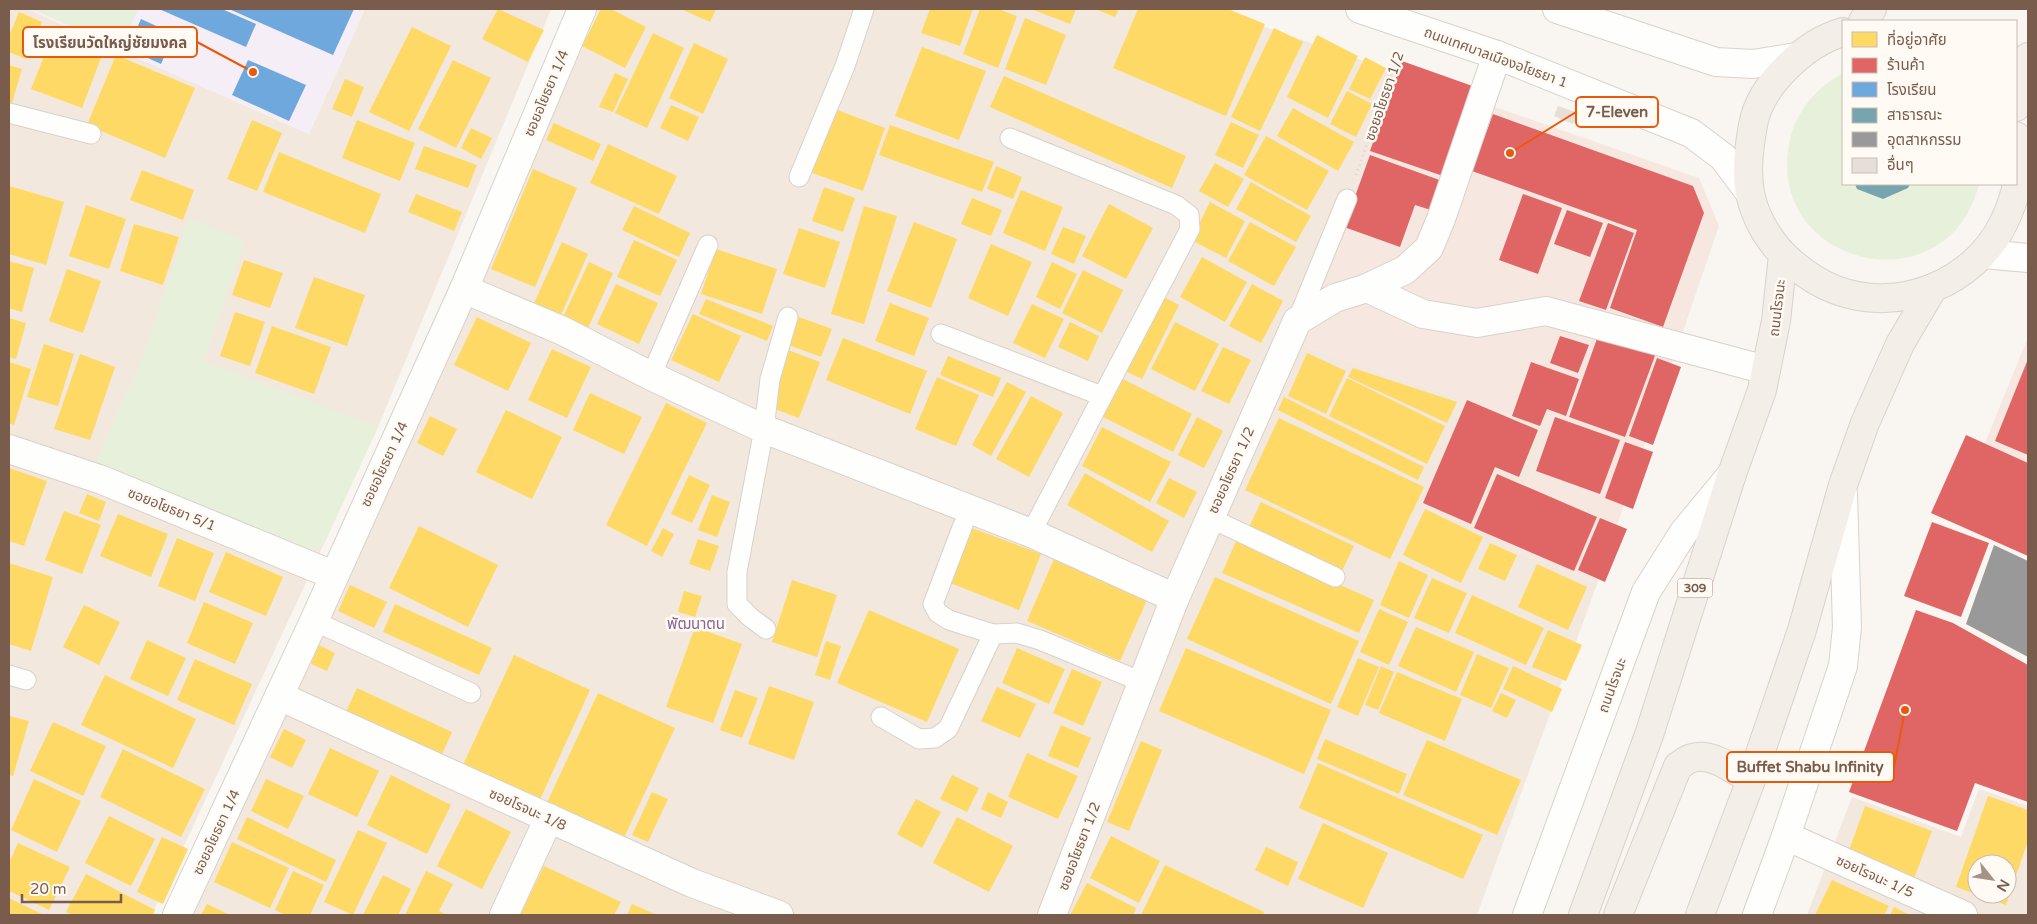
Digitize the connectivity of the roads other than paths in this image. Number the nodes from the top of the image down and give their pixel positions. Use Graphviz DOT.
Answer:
graph roads {
  1 [pos="582,9"];
  2 [pos="864,9"];
  3 [pos="1360,9"];
  4 [pos="1557,9"];
  5 [pos="1872,9"];
  6 [pos="1864,20"];
  7 [pos="1842,32"];
  8 [pos="1497,55"];
  9 [pos="1796,57"];
  10 [pos="2028,57"];
  11 [pos="2017,103"];
  12 [pos="9,113"];
  13 [pos="90,134"];
  14 [pos="1010,138"];
  15 [pos="2021,153"];
  16 [pos="799,177"];
  17 [pos="1750,192"];
  18 [pos="1348,199"];
  19 [pos="708,244"];
  20 [pos="1984,254"];
  21 [pos="1783,255"];
  22 [pos="2028,258"];
  23 [pos="1367,288"];
  24 [pos="1933,288"];
  25 [pos="464,289"];
  26 [pos="788,317"];
  27 [pos="1297,321"];
  28 [pos="941,334"];
  29 [pos="1766,370"];
  30 [pos="651,376"];
  31 [pos="1102,396"];
  32 [pos="764,429"];
  33 [pos="9,448"];
  34 [pos="1732,474"];
  35 [pos="1843,485"];
  36 [pos="1210,518"];
  37 [pos="963,525"];
  38 [pos="1031,533"];
  39 [pos="333,575"];
  40 [pos="1335,578"];
  41 [pos="1175,598"];
  42 [pos="314,621"];
  43 [pos="766,629"];
  44 [pos="993,634"];
  45 [pos="1142,682"];
  46 [pos="472,693"];
  47 [pos="279,696"];
  48 [pos="881,717"];
  49 [pos="1751,780"];
  50 [pos="549,818"];
  51 [pos="1786,836"];
  52 [pos="177,915"];
  53 [pos="504,915"];
  54 [pos="779,915"];
  55 [pos="1052,915"];
  56 [pos="1527,915"];
  57 [pos="1582,915"];
  58 [pos="1618,915"];
  59 [pos="1700,915"];
  60 [pos="1757,915"];
  61 [pos="1963,915"];
  1 -- 25 [label="street, ซอยอโยธยา 1/4"];
  2 -- 16 [label="lane"];
  3 -- 8 [label="street, ถนนเทศบาลเมืองอโยธยา 1"];
  4 -- 9 [label="street"];
  5 -- 6 [label="main road"];
  7 -- 9 [label="main road"];
  8 -- 17 [label="street, ถนนเทศบาลเมืองอโยธยา 1"];
  8 -- 23 [label="street"];
  9 -- 17 [label="main road"];
  10 -- 11 [label="main road"];
  12 -- 13 [label="lane"];
  14 -- 31 [label="lane"];
  15 -- 20 [label="main road"];
  17 -- 21 [label="main road"];
  18 -- 27 [label="lane, ซอยอโยธยา 1/2"];
  19 -- 30 [label="lane"];
  20 -- 22 [label="street"];
  20 -- 24 [label="main road"];
  21 -- 24 [label="main road"];
  21 -- 29 [label="main road, ถนนโรจนะ / 309"];
  23 -- 27 [label="street"];
  23 -- 29 [label="street"];
  24 -- 35 [label="main road"];
  25 -- 30 [label="street"];
  25 -- 39 [label="street, ซอยอโยธยา 1/4"];
  26 -- 32 [label="lane"];
  27 -- 36 [label="street, ซอยอโยธยา 1/2"];
  28 -- 31 [label="lane"];
  29 -- 34 [label="main road, ถนนโรจนะ / 309"];
  30 -- 32 [label="street"];
  31 -- 38 [label="lane"];
  32 -- 38 [label="street"];
  32 -- 43 [label="lane"];
  33 -- 39 [label="street, ซอยอโยธยา 5/1"];
  34 -- 56 [label="street, ถนนโรจนะ"];
  34 -- 57 [label="main road, ถนนโรจนะ / 309"];
  35 -- 49 [label="main road"];
  35 -- 51 [label="street"];
  36 -- 40 [label="lane"];
  36 -- 41 [label="street, ซอยอโยธยา 1/2"];
  37 -- 44 [label="lane"];
  38 -- 41 [label="street"];
  39 -- 42 [label="street, ซอยอโยธยา 1/4"];
  41 -- 45 [label="street, ซอยอโยธยา 1/2"];
  42 -- 46 [label="lane"];
  42 -- 47 [label="street, ซอยอโยธยา 1/4"];
  44 -- 45 [label="lane"];
  44 -- 48 [label="lane"];
  45 -- 55 [label="street, ซอยอโยธยา 1/2"];
  47 -- 50 [label="street, ซอยโรจนะ 1/8"];
  47 -- 52 [label="street, ซอยอโยธยา 1/4"];
  49 -- 58 [label="main road"];
  49 -- 59 [label="main road"];
  50 -- 53 [label="street"];
  50 -- 54 [label="street, ซอยโรจนะ 1/8"];
  51 -- 60 [label="street"];
  51 -- 61 [label="street, ซอยโรจนะ 1/5"];
}
